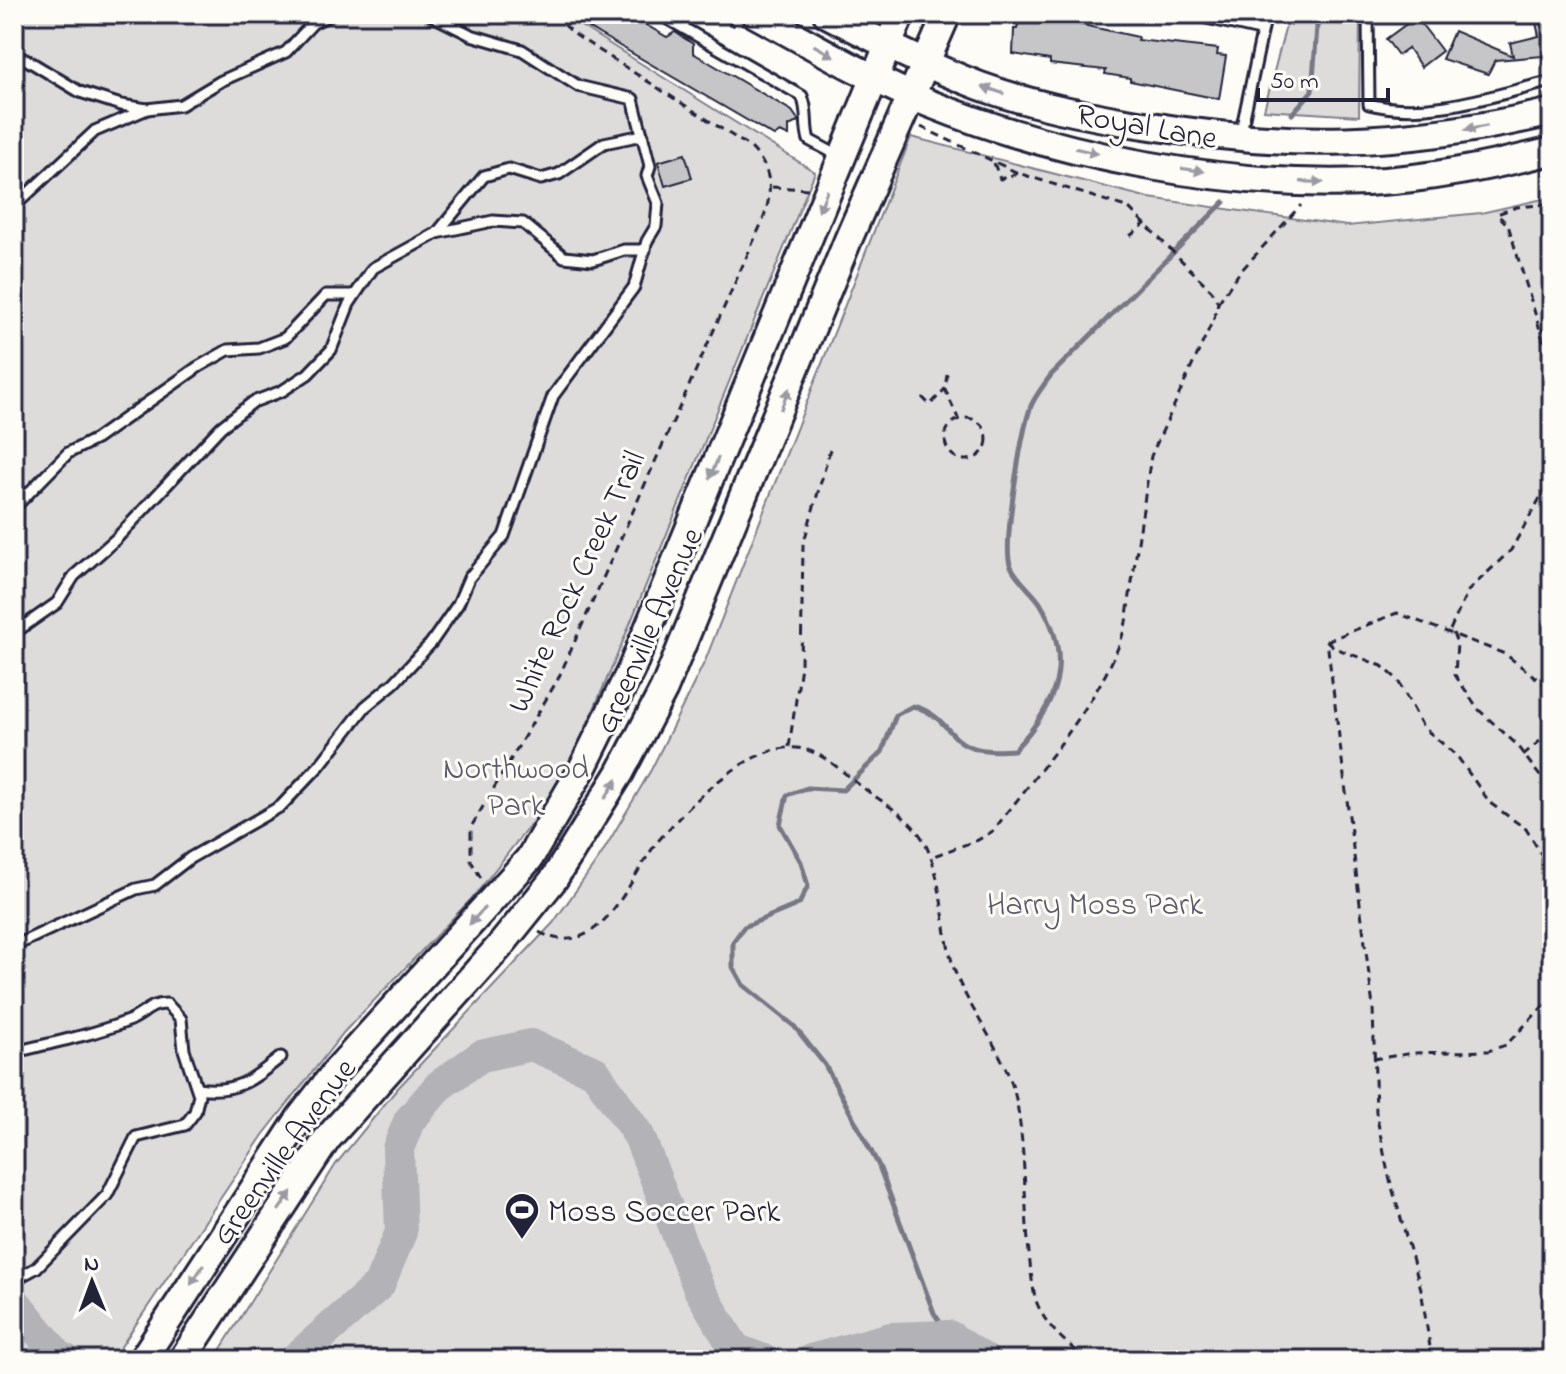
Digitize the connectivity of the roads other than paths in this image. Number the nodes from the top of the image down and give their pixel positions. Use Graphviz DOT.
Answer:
graph roads {
  1 [pos="332,14"];
  2 [pos="429,14"];
  3 [pos="659,14"];
  4 [pos="755,14"];
  5 [pos="827,14"];
  6 [pos="901,14"];
  7 [pos="947,14"];
  8 [pos="1189,14"];
  9 [pos="1266,14"];
  10 [pos="1368,14"];
  11 [pos="1260,30"];
  12 [pos="888,46"];
  13 [pos="14,56"];
  14 [pos="925,62"];
  15 [pos="874,77"];
  16 [pos="1552,81"];
  17 [pos="911,95"];
  18 [pos="147,109"];
  19 [pos="1552,112"];
  20 [pos="643,135"];
  21 [pos="1239,138"];
  22 [pos="1552,151"];
  23 [pos="841,157"];
  24 [pos="1235,176"];
  25 [pos="21,200"];
  26 [pos="437,233"];
  27 [pos="645,250"];
  28 [pos="354,295"];
  29 [pos="736,414"];
  30 [pos="772,430"];
  31 [pos="14,508"];
  32 [pos="14,633"];
  33 [pos="14,946"];
  34 [pos="14,1052"];
  35 [pos="281,1057"];
  36 [pos="198,1088"];
  37 [pos="14,1280"];
  38 [pos="142,1360"];
  39 [pos="182,1360"];
  1 -- 18 [label="lane"];
  2 -- 20 [label="lane"];
  3 -- 23 [label="lane"];
  4 -- 15 [label="main road, Royal Lane, one-way"];
  5 -- 12 [label="main road, Royal Lane"];
  6 -- 12 [label="main road, Greenville Avenue"];
  7 -- 14 [label="main road, Greenville Avenue"];
  8 -- 11 [label="lane"];
  9 -- 11 [label="lane"];
  10 -- 16 [label="lane"];
  11 -- 21 [label="lane"];
  12 -- 14 [label="main road, Royal Lane"];
  12 -- 15 [label="main road, Greenville Avenue"];
  13 -- 18 [label="lane"];
  14 -- 17 [label="main road, Greenville Avenue"];
  21 -- 14 [label="main road, Royal Lane, one-way"];
  15 -- 17 [label="main road, Royal Lane"];
  15 -- 23 [label="main road, Greenville Avenue"];
  17 -- 24 [label="main road, Royal Lane, one-way"];
  30 -- 17 [label="main road, Greenville Avenue, one-way"];
  18 -- 25 [label="lane"];
  19 -- 21 [label="main road, Royal Lane, one-way"];
  20 -- 26 [label="lane"];
  20 -- 27 [label="lane"];
  21 -- 24 [label="main road"];
  24 -- 22 [label="main road, Royal Lane, one-way"];
  23 -- 29 [label="main road, Greenville Avenue, one-way"];
  26 -- 27 [label="lane"];
  26 -- 28 [label="lane"];
  27 -- 33 [label="lane"];
  28 -- 31 [label="lane"];
  28 -- 32 [label="lane"];
  29 -- 30 [label="main road"];
  29 -- 38 [label="main road, Greenville Avenue, one-way, bridge"];
  39 -- 30 [label="main road, Greenville Avenue, one-way, bridge"];
  34 -- 36 [label="lane"];
  35 -- 36 [label="lane"];
  36 -- 37 [label="lane"];
}
